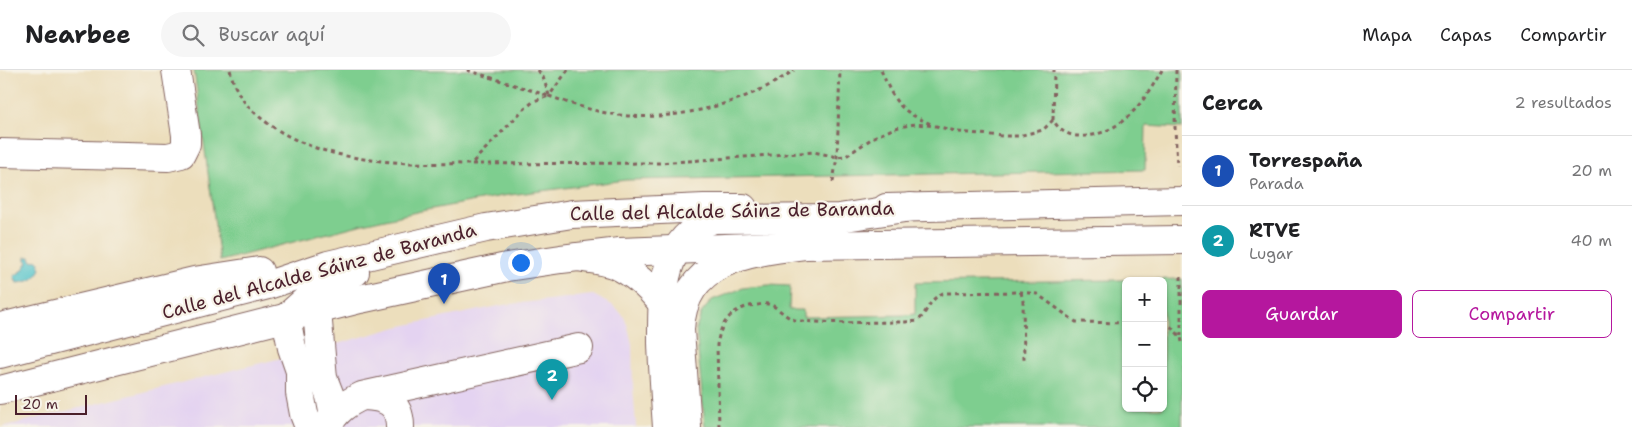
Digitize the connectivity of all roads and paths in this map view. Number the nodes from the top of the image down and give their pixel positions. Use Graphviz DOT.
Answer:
graph roads {
  1 [pos="176,70"];
  2 [pos="230,70"];
  3 [pos="467,70"];
  4 [pos="538,70"];
  5 [pos="568,70"];
  6 [pos="794,70"];
  7 [pos="840,70"];
  8 [pos="881,70"];
  9 [pos="1054,70"];
  10 [pos="1162,70"];
  11 [pos="1176,70"];
  12 [pos="549,96"];
  13 [pos="1053,120"];
  14 [pos="936,126"];
  15 [pos="0,153"];
  16 [pos="837,157"];
  17 [pos="472,164"];
  18 [pos="1178,166"];
  19 [pos="834,182"];
  20 [pos="1182,201"];
  21 [pos="911,207"];
  22 [pos="486,228"];
  23 [pos="1182,240"];
  24 [pos="805,245"];
  25 [pos="676,250"];
  26 [pos="577,257"];
  27 [pos="328,265"];
  28 [pos="1180,276"];
  29 [pos="1021,292"];
  30 [pos="662,303"];
  31 [pos="317,311"];
  32 [pos="286,318"];
  33 [pos="1122,324"];
  34 [pos="1167,326"];
  35 [pos="0,327"];
  36 [pos="1181,336"];
  37 [pos="1182,342"];
  38 [pos="579,348"];
  39 [pos="0,354"];
  40 [pos="1024,360"];
  41 [pos="0,390"];
  42 [pos="362,396"];
  43 [pos="330,421"];
  44 [pos="309,427"];
  45 [pos="400,427"];
  46 [pos="667,427"];
  47 [pos="687,427"];
  48 [pos="719,427"];
  1 -- 15 [label="main road"];
  2 -- 17 [label="path"];
  3 -- 12 [label="path"];
  4 -- 12 [label="path"];
  5 -- 12 [label="path"];
  6 -- 12 [label="path"];
  7 -- 16 [label="path"];
  8 -- 14 [label="path"];
  9 -- 13 [label="path"];
  10 -- 13 [label="path"];
  11 -- 18 [label="path"];
  12 -- 17 [label="path"];
  13 -- 14 [label="path"];
  14 -- 16 [label="path"];
  16 -- 17 [label="path"];
  16 -- 19 [label="path"];
  20 -- 21 [label="main road, Calle del Alcalde Sáinz de Baranda"];
  21 -- 22 [label="main road, Calle del Alcalde Sáinz de Baranda"];
  21 -- 25 [label="main road"];
  22 -- 27 [label="main road, Calle del Alcalde Sáinz de Baranda"];
  22 -- 32 [label="main road"];
  23 -- 24 [label="main road, Calle del Alcalde Sáinz de Baranda"];
  24 -- 25 [label="main road, Calle del Alcalde Sáinz de Baranda"];
  24 -- 47 [label="main road"];
  25 -- 26 [label="main road, Calle del Alcalde Sáinz de Baranda"];
  25 -- 30 [label="main road"];
  26 -- 30 [label="main road"];
  26 -- 31 [label="main road, Calle del Alcalde Sáinz de Baranda"];
  27 -- 35 [label="main road"];
  27 -- 39 [label="main road, Calle del Alcalde Sáinz de Baranda"];
  28 -- 36 [label="path"];
  29 -- 33 [label="path"];
  29 -- 40 [label="path"];
  29 -- 48 [label="path"];
  30 -- 46 [label="main road"];
  31 -- 32 [label="main road, Calle del Alcalde Sáinz de Baranda"];
  31 -- 43 [label="main road"];
  32 -- 41 [label="main road, Calle del Alcalde Sáinz de Baranda"];
  32 -- 44 [label="main road"];
  34 -- 36 [label="path"];
  36 -- 37 [label="path"];
  38 -- 42 [label="main road"];
  42 -- 43 [label="main road"];
  42 -- 45 [label="main road"];
}
